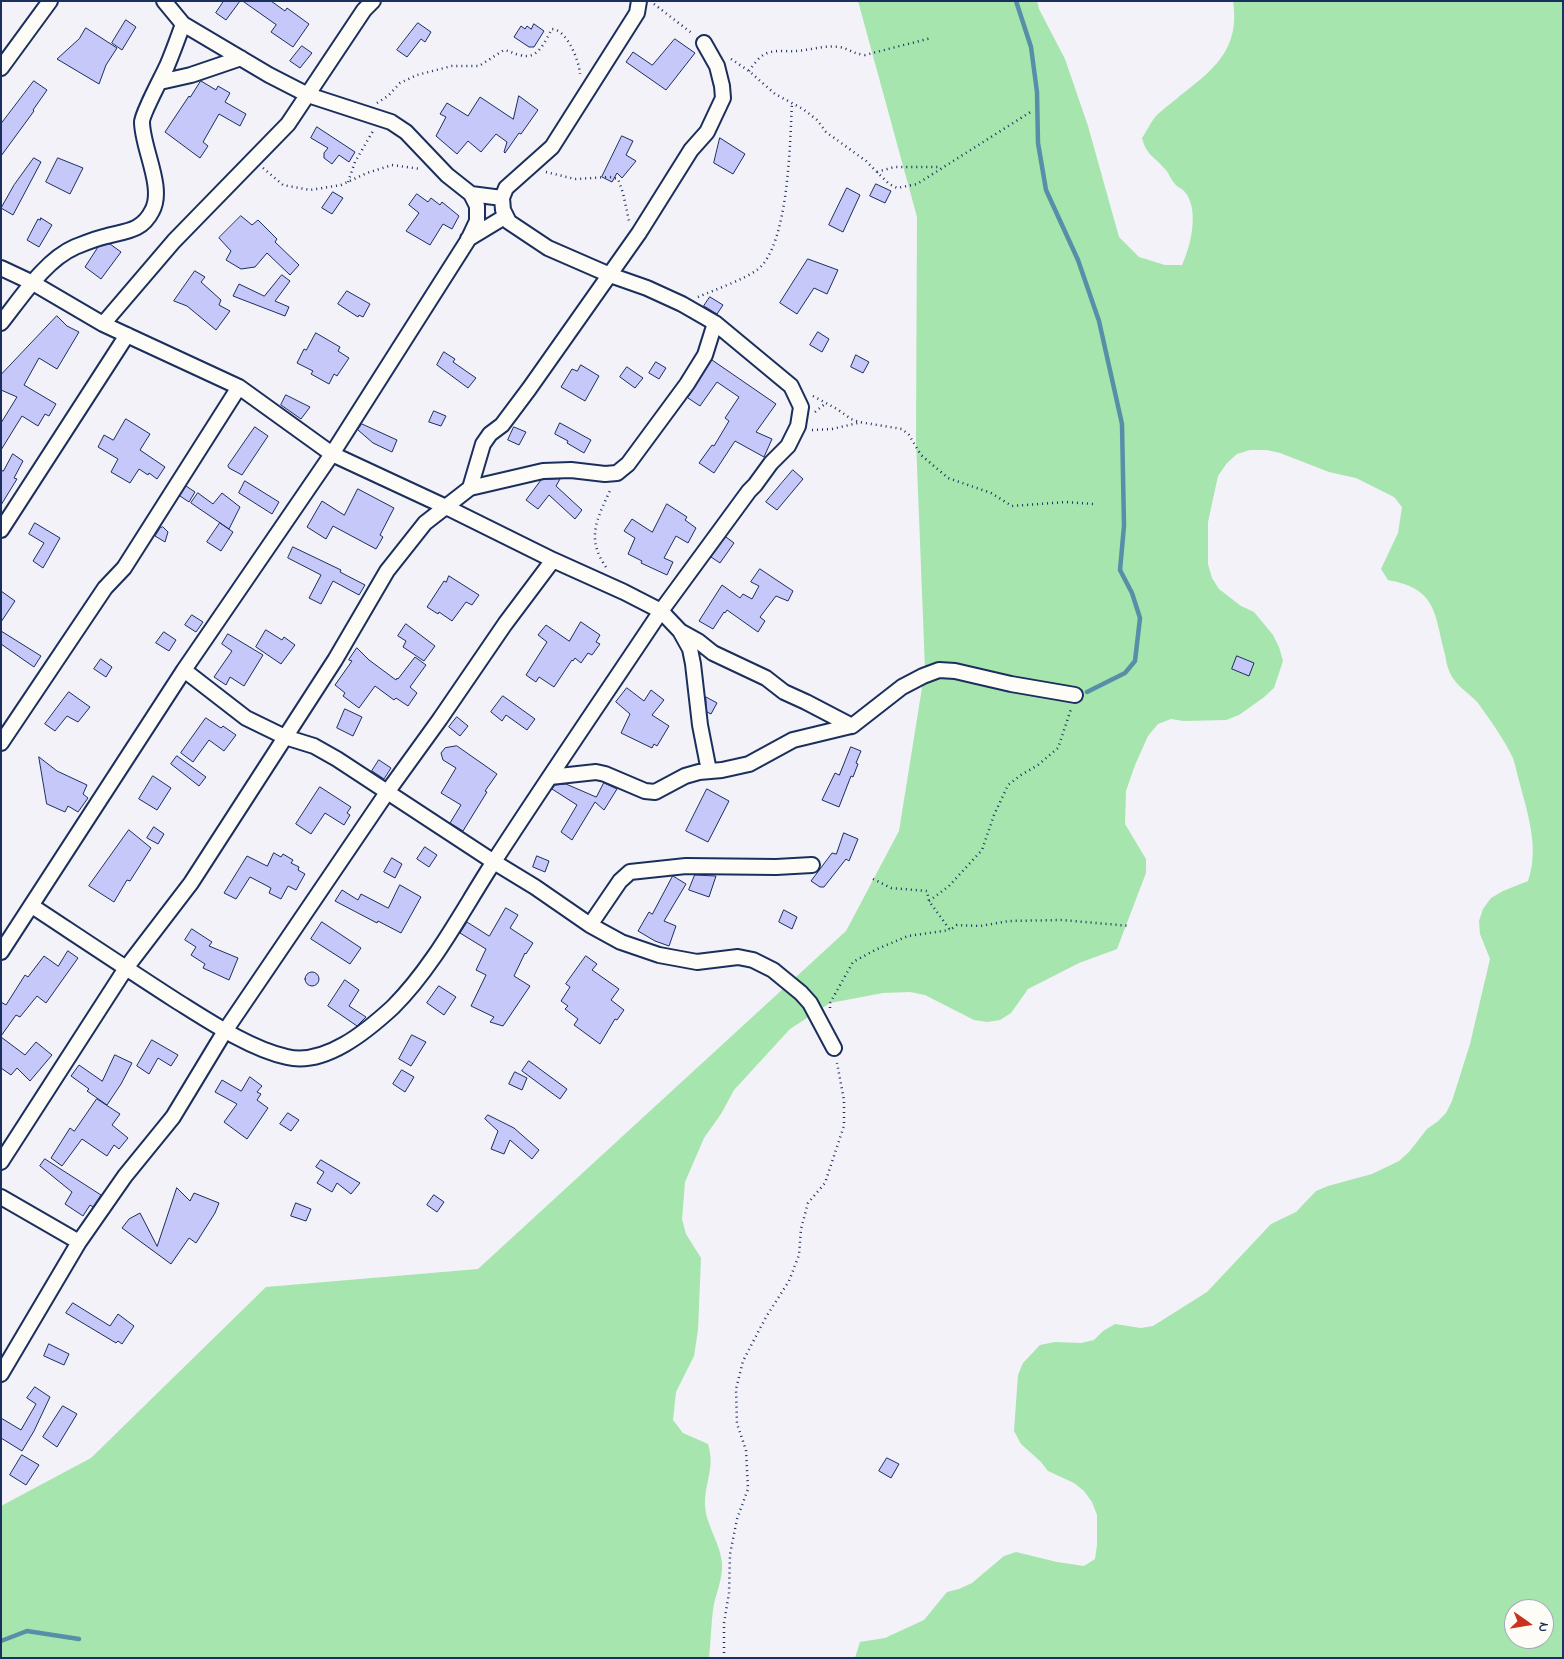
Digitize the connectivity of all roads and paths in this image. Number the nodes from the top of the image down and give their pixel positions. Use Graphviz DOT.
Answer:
graph roads {
  1 [pos="50,1"];
  2 [pos="164,1"];
  3 [pos="374,1"];
  4 [pos="639,1"];
  5 [pos="648,1"];
  6 [pos="183,24"];
  7 [pos="931,38"];
  8 [pos="704,43"];
  9 [pos="726,57"];
  10 [pos="241,58"];
  11 [pos="1,68"];
  12 [pos="749,71"];
  13 [pos="160,82"];
  14 [pos="308,96"];
  15 [pos="582,99"];
  16 [pos="792,102"];
  17 [pos="1032,111"];
  18 [pos="361,113"];
  19 [pos="380,119"];
  20 [pos="253,160"];
  21 [pos="530,168"];
  22 [pos="941,168"];
  23 [pos="877,172"];
  24 [pos="447,175"];
  25 [pos="348,182"];
  26 [pos="471,194"];
  27 [pos="502,198"];
  28 [pos="506,216"];
  29 [pos="468,240"];
  30 [pos="633,242"];
  31 [pos="1,268"];
  32 [pos="610,275"];
  33 [pos="33,283"];
  34 [pos="682,304"];
  35 [pos="1,323"];
  36 [pos="715,323"];
  37 [pos="103,324"];
  38 [pos="127,335"];
  39 [pos="791,386"];
  40 [pos="239,387"];
  41 [pos="860,422"];
  42 [pos="798,426"];
  43 [pos="332,454"];
  44 [pos="617,473"];
  45 [pos="470,488"];
  46 [pos="1093,504"];
  47 [pos="446,507"];
  48 [pos="1,530"];
  49 [pos="553,560"];
  50 [pos="610,572"];
  51 [pos="661,612"];
  52 [pos="680,630"];
  53 [pos="184,670"];
  54 [pos="1075,695"];
  55 [pos="851,726"];
  56 [pos="285,737"];
  57 [pos="1,743"];
  58 [pos="709,771"];
  59 [pos="550,777"];
  60 [pos="388,791"];
  61 [pos="494,862"];
  62 [pos="812,865"];
  63 [pos="873,879"];
  64 [pos="928,901"];
  65 [pos="32,906"];
  66 [pos="590,925"];
  67 [pos="1130,926"];
  68 [pos="950,930"];
  69 [pos="1,952"];
  70 [pos="126,968"];
  71 [pos="830,1011"];
  72 [pos="225,1031"];
  73 [pos="834,1048"];
  74 [pos="1,1162"];
  75 [pos="1,1197"];
  76 [pos="79,1242"];
  77 [pos="1,1374"];
  78 [pos="724,1658"];
  1 -- 11 [label="street"];
  2 -- 6 [label="street"];
  3 -- 14 [label="street"];
  4 -- 15 [label="street"];
  5 -- 8 [label="path"];
  6 -- 10 [label="street"];
  6 -- 13 [label="street"];
  7 -- 12 [label="path"];
  8 -- 30 [label="street"];
  9 -- 12 [label="path"];
  10 -- 13 [label="street"];
  10 -- 14 [label="street"];
  12 -- 16 [label="path"];
  13 -- 33 [label="street"];
  14 -- 18 [label="street"];
  14 -- 20 [label="street"];
  15 -- 18 [label="path"];
  15 -- 21 [label="street"];
  16 -- 23 [label="path"];
  16 -- 34 [label="path"];
  17 -- 22 [label="path"];
  18 -- 19 [label="street"];
  19 -- 24 [label="street"];
  19 -- 25 [label="path"];
  20 -- 25 [label="path"];
  20 -- 37 [label="street"];
  21 -- 27 [label="street"];
  21 -- 30 [label="path"];
  22 -- 23 [label="path"];
  22 -- 23 [label="path"];
  24 -- 25 [label="path"];
  24 -- 26 [label="street"];
  26 -- 27 [label="street"];
  26 -- 29 [label="street"];
  27 -- 28 [label="street"];
  28 -- 29 [label="street"];
  28 -- 32 [label="street"];
  29 -- 43 [label="street"];
  30 -- 32 [label="street"];
  31 -- 33 [label="street"];
  32 -- 34 [label="street"];
  32 -- 45 [label="street"];
  33 -- 35 [label="street"];
  33 -- 37 [label="street"];
  34 -- 36 [label="street"];
  36 -- 39 [label="street"];
  36 -- 44 [label="street"];
  37 -- 38 [label="street"];
  38 -- 40 [label="street"];
  38 -- 48 [label="street"];
  39 -- 41 [label="path"];
  39 -- 42 [label="street"];
  40 -- 43 [label="street"];
  40 -- 57 [label="street"];
  41 -- 42 [label="path"];
  41 -- 46 [label="path"];
  42 -- 51 [label="street"];
  43 -- 47 [label="street"];
  43 -- 53 [label="street"];
  44 -- 45 [label="street"];
  44 -- 50 [label="path"];
  45 -- 47 [label="street"];
  47 -- 49 [label="street"];
  47 -- 56 [label="street"];
  49 -- 51 [label="street"];
  49 -- 60 [label="street"];
  51 -- 52 [label="street"];
  51 -- 59 [label="street"];
  52 -- 55 [label="street"];
  52 -- 58 [label="street"];
  53 -- 56 [label="street"];
  53 -- 65 [label="street"];
  54 -- 55 [label="street"];
  54 -- 64 [label="path"];
  55 -- 58 [label="street"];
  56 -- 60 [label="street"];
  56 -- 70 [label="street"];
  58 -- 59 [label="street"];
  59 -- 61 [label="street"];
  60 -- 61 [label="street"];
  60 -- 72 [label="street"];
  61 -- 66 [label="street"];
  61 -- 72 [label="street"];
  62 -- 66 [label="street"];
  63 -- 64 [label="path"];
  64 -- 68 [label="path"];
  65 -- 69 [label="street"];
  65 -- 70 [label="street"];
  66 -- 73 [label="street"];
  67 -- 68 [label="path"];
  68 -- 71 [label="path"];
  70 -- 72 [label="street"];
  70 -- 74 [label="street"];
  72 -- 76 [label="street"];
  73 -- 78 [label="path"];
  75 -- 76 [label="street"];
  76 -- 77 [label="street"];
}
